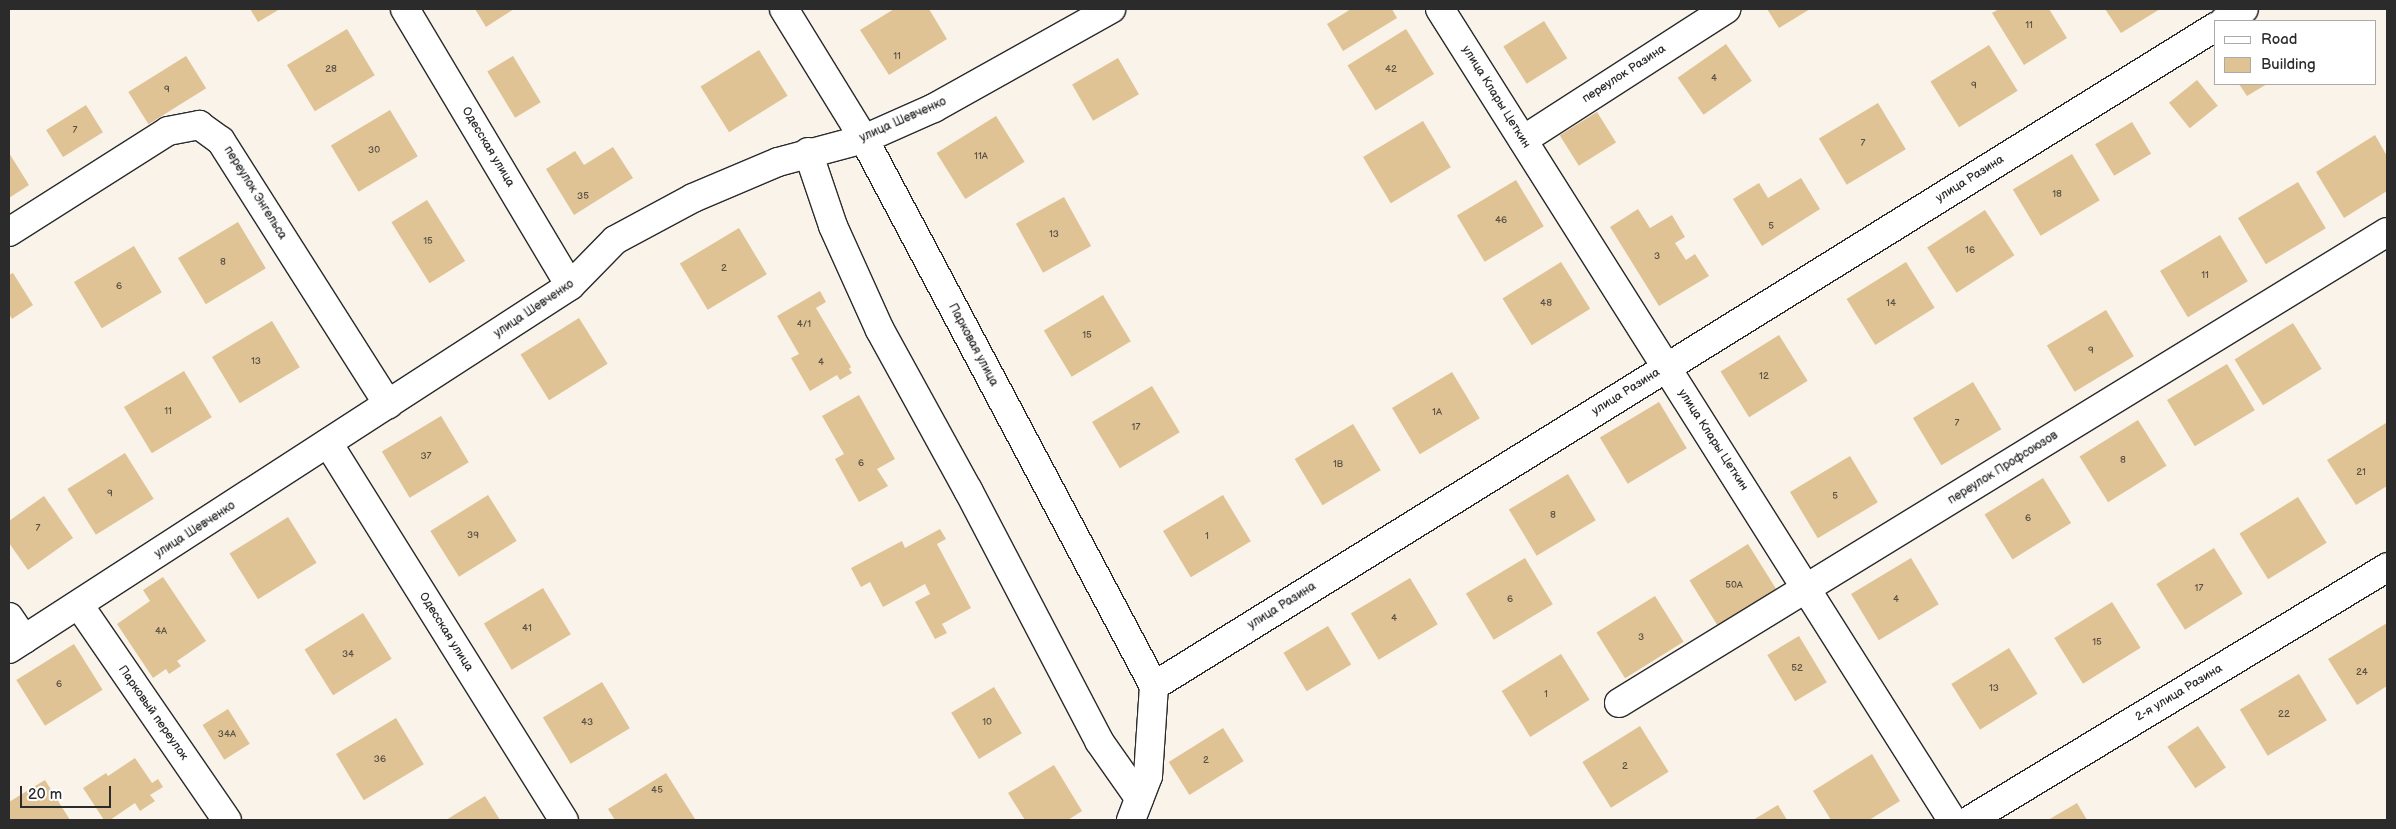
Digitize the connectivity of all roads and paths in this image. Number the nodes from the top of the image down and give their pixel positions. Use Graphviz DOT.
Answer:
graph roads {
  1 [pos="405,9"];
  2 [pos="784,9"];
  3 [pos="1110,9"];
  4 [pos="1440,9"];
  5 [pos="1726,9"];
  6 [pos="2244,9"];
  7 [pos="2226,20"];
  8 [pos="2214,28"];
  9 [pos="864,139"];
  10 [pos="1523,140"];
  11 [pos="808,152"];
  12 [pos="9,232"];
  13 [pos="2387,232"];
  14 [pos="570,286"];
  15 [pos="1666,367"];
  16 [pos="388,404"];
  17 [pos="328,443"];
  18 [pos="2387,567"];
  19 [pos="1808,588"];
  20 [pos="79,605"];
  21 [pos="9,617"];
  22 [pos="16,644"];
  23 [pos="1154,686"];
  24 [pos="1619,703"];
  25 [pos="1135,809"];
  26 [pos="227,820"];
  27 [pos="564,820"];
  28 [pos="1952,820"];
  29 [pos="1970,820"];
  1 -- 14 [label="street, Одесская улица"];
  2 -- 9 [label="street, Парковая улица"];
  3 -- 9 [label="street, улица Шевченко"];
  4 -- 10 [label="street, улица Клары Цеткин"];
  5 -- 10 [label="street, переулок Разина"];
  6 -- 7 [label="street"];
  8 -- 15 [label="street, улица Разина"];
  9 -- 11 [label="street, улица Шевченко"];
  9 -- 23 [label="street, Парковая улица"];
  10 -- 15 [label="street, улица Клары Цеткин"];
  11 -- 14 [label="street, улица Шевченко"];
  11 -- 25 [label="street"];
  12 -- 16 [label="street, переулок Энгельса"];
  13 -- 19 [label="street, переулок Профсоюзов"];
  14 -- 16 [label="street, улица Шевченко"];
  15 -- 19 [label="street, улица Клары Цеткин"];
  15 -- 23 [label="street, улица Разина"];
  16 -- 17 [label="street, улица Шевченко"];
  17 -- 20 [label="street, улица Шевченко"];
  17 -- 27 [label="street, Одесская улица"];
  18 -- 29 [label="street, 2-я улица Разина"];
  19 -- 24 [label="street, переулок Профсоюзов"];
  19 -- 28 [label="street, улица Клары Цеткин"];
  20 -- 22 [label="street, улица Шевченко"];
  20 -- 26 [label="street, Парковый переулок"];
  21 -- 22 [label="street"];
  23 -- 25 [label="street"];
}
